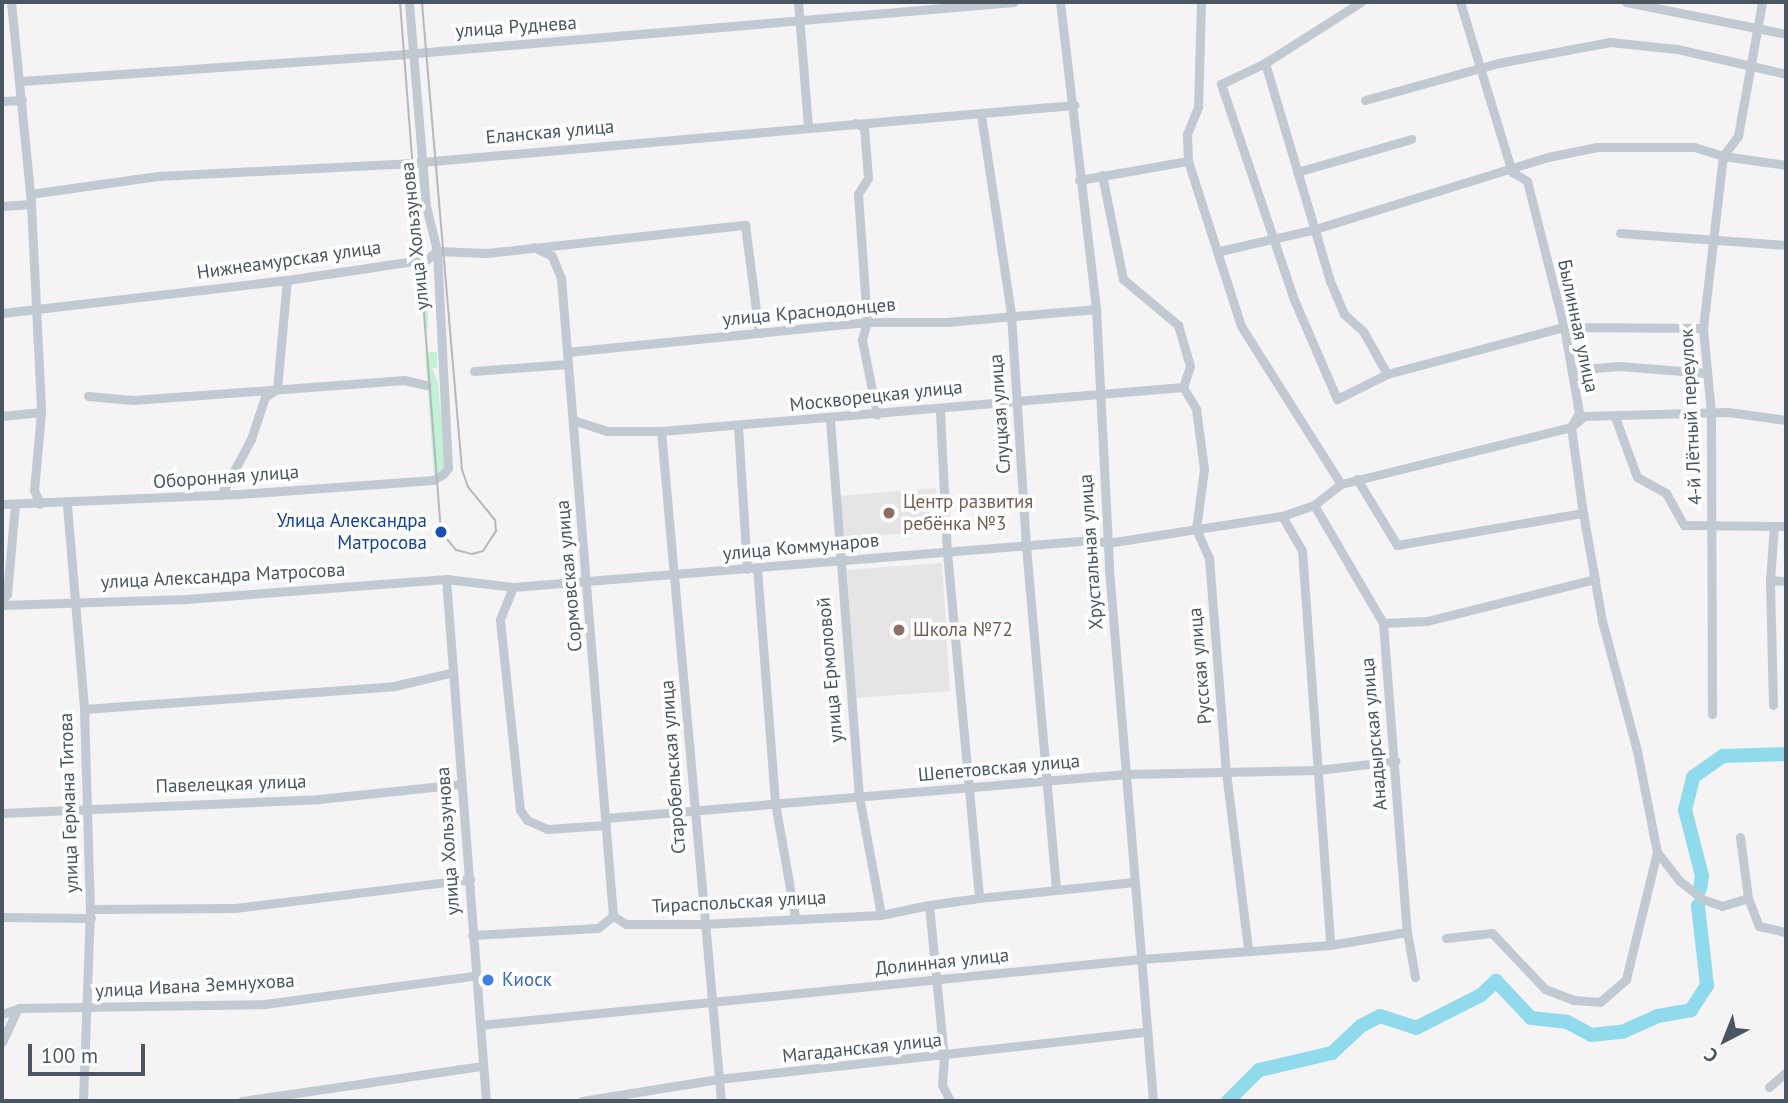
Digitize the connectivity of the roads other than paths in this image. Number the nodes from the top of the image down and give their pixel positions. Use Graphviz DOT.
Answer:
graph roads {
  1 [pos="12,2"];
  2 [pos="409,2"];
  3 [pos="798,2"];
  4 [pos="1014,2"];
  5 [pos="1060,2"];
  6 [pos="1201,2"];
  7 [pos="1361,2"];
  8 [pos="1460,2"];
  9 [pos="1626,2"];
  10 [pos="1762,2"];
  11 [pos="800,23"];
  12 [pos="1756,30"];
  13 [pos="1786,34"];
  14 [pos="414,53"];
  15 [pos="1265,64"];
  16 [pos="1480,68"];
  17 [pos="1752,68"];
  18 [pos="1786,74"];
  19 [pos="21,81"];
  20 [pos="22,100"];
  21 [pos="1365,100"];
  22 [pos="2,101"];
  23 [pos="1074,104"];
  24 [pos="981,115"];
  25 [pos="853,122"];
  26 [pos="808,127"];
  27 [pos="1411,139"];
  28 [pos="1723,156"];
  29 [pos="425,161"];
  30 [pos="1188,161"];
  31 [pos="1786,165"];
  32 [pos="1297,172"];
  33 [pos="1511,172"];
  34 [pos="1102,175"];
  35 [pos="1079,180"];
  36 [pos="30,194"];
  37 [pos="31,204"];
  38 [pos="2,206"];
  39 [pos="1312,230"];
  40 [pos="1620,233"];
  41 [pos="1716,237"];
  42 [pos="1272,238"];
  43 [pos="1786,246"];
  44 [pos="534,247"];
  45 [pos="437,251"];
  46 [pos="1220,251"];
  47 [pos="287,281"];
  48 [pos="1096,309"];
  49 [pos="36,311"];
  50 [pos="2,313"];
  51 [pos="1011,314"];
  52 [pos="867,322"];
  53 [pos="1564,327"];
  54 [pos="1703,328"];
  55 [pos="760,333"];
  56 [pos="567,352"];
  57 [pos="568,363"];
  58 [pos="1572,370"];
  59 [pos="474,371"];
  60 [pos="1707,373"];
  61 [pos="1387,374"];
  62 [pos="426,385"];
  63 [pos="1183,387"];
  64 [pos="277,389"];
  65 [pos="1098,393"];
  66 [pos="88,396"];
  67 [pos="1017,399"];
  68 [pos="940,411"];
  69 [pos="41,412"];
  70 [pos="1711,413"];
  71 [pos="877,415"];
  72 [pos="2,416"];
  73 [pos="1615,417"];
  74 [pos="573,420"];
  75 [pos="830,420"];
  76 [pos="1786,420"];
  77 [pos="738,426"];
  78 [pos="1571,427"];
  79 [pos="661,431"];
  80 [pos="448,468"];
  81 [pos="1357,479"];
  82 [pos="1341,484"];
  83 [pos="221,495"];
  84 [pos="2,504"];
  85 [pos="15,504"];
  86 [pos="40,504"];
  87 [pos="67,505"];
  88 [pos="1314,505"];
  89 [pos="1583,513"];
  90 [pos="1282,516"];
  91 [pos="1713,523"];
  92 [pos="1774,526"];
  93 [pos="1786,526"];
  94 [pos="1196,529"];
  95 [pos="1107,543"];
  96 [pos="1026,546"];
  97 [pos="947,552"];
  98 [pos="838,561"];
  99 [pos="752,569"];
  100 [pos="676,575"];
  101 [pos="446,579"];
  102 [pos="1595,579"];
  103 [pos="1770,580"];
  104 [pos="1786,581"];
  105 [pos="588,582"];
  106 [pos="513,587"];
  107 [pos="2,600"];
  108 [pos="75,602"];
  109 [pos="2,605"];
  110 [pos="1383,623"];
  111 [pos="450,673"];
  112 [pos="1773,705"];
  113 [pos="84,709"];
  114 [pos="1712,714"];
  115 [pos="1395,761"];
  116 [pos="1318,770"];
  117 [pos="1226,772"];
  118 [pos="1126,774"];
  119 [pos="1046,782"];
  120 [pos="461,783"];
  121 [pos="967,789"];
  122 [pos="859,796"];
  123 [pos="775,803"];
  124 [pos="87,807"];
  125 [pos="695,810"];
  126 [pos="2,813"];
  127 [pos="606,822"];
  128 [pos="1741,837"];
  129 [pos="1657,852"];
  130 [pos="470,879"];
  131 [pos="1134,882"];
  132 [pos="1056,889"];
  133 [pos="979,898"];
  134 [pos="1748,898"];
  135 [pos="929,905"];
  136 [pos="90,913"];
  137 [pos="881,915"];
  138 [pos="613,916"];
  139 [pos="795,916"];
  140 [pos="2,917"];
  141 [pos="702,924"];
  142 [pos="1407,932"];
  143 [pos="1786,932"];
  144 [pos="472,935"];
  145 [pos="1446,938"];
  146 [pos="1330,945"];
  147 [pos="1248,949"];
  148 [pos="1141,959"];
  149 [pos="473,976"];
  150 [pos="1415,977"];
  151 [pos="935,980"];
  152 [pos="711,1004"];
  153 [pos="19,1008"];
  154 [pos="90,1009"];
  155 [pos="2,1014"];
  156 [pos="480,1025"];
  157 [pos="1147,1032"];
  158 [pos="2,1042"];
  159 [pos="944,1058"];
  160 [pos="482,1066"];
  161 [pos="1786,1072"];
  162 [pos="718,1079"];
  163 [pos="1769,1087"];
  164 [pos="83,1101"];
  165 [pos="242,1101"];
  166 [pos="486,1101"];
  167 [pos="582,1101"];
  168 [pos="721,1101"];
  169 [pos="950,1101"];
  170 [pos="1153,1101"];
  1 -- 19 [label="street"];
  2 -- 14 [label="street, улица Хользунова"];
  3 -- 11 [label="street"];
  4 -- 11 [label="street, улица Руднева"];
  5 -- 23 [label="street, Хрустальная улица"];
  6 -- 30 [label="street"];
  7 -- 15 [label="street"];
  8 -- 16 [label="street, Былинная улица"];
  9 -- 12 [label="street"];
  10 -- 12 [label="street, 4-й Лётный переулок"];
  11 -- 14 [label="street, улица Руднева"];
  11 -- 26 [label="street"];
  12 -- 13 [label="street"];
  12 -- 17 [label="street, 4-й Лётный переулок"];
  14 -- 19 [label="street, улица Руднева"];
  14 -- 29 [label="street, улица Хользунова"];
  15 -- 32 [label="street"];
  15 -- 42 [label="street"];
  16 -- 17 [label="street"];
  16 -- 21 [label="street"];
  16 -- 33 [label="street, Былинная улица"];
  17 -- 18 [label="street"];
  17 -- 28 [label="street, 4-й Лётный переулок"];
  19 -- 20 [label="street"];
  20 -- 22 [label="street"];
  20 -- 36 [label="street"];
  23 -- 24 [label="street, Еланская улица"];
  23 -- 35 [label="street, Хрустальная улица"];
  24 -- 25 [label="street, Еланская улица"];
  24 -- 51 [label="street, Слуцкая улица"];
  25 -- 26 [label="street, Еланская улица"];
  25 -- 52 [label="street"];
  26 -- 29 [label="street, Еланская улица"];
  27 -- 32 [label="street"];
  28 -- 31 [label="street"];
  28 -- 33 [label="street"];
  28 -- 41 [label="street, 4-й Лётный переулок"];
  29 -- 36 [label="street, Еланская улица"];
  29 -- 45 [label="street, улица Хользунова"];
  30 -- 34 [label="street"];
  30 -- 46 [label="street"];
  32 -- 39 [label="street"];
  33 -- 39 [label="street"];
  33 -- 53 [label="street, Былинная улица"];
  34 -- 35 [label="street"];
  34 -- 63 [label="street"];
  35 -- 48 [label="street, Хрустальная улица"];
  36 -- 37 [label="street"];
  37 -- 38 [label="street"];
  37 -- 49 [label="street"];
  39 -- 42 [label="street"];
  39 -- 61 [label="street"];
  40 -- 41 [label="street"];
  41 -- 43 [label="street"];
  41 -- 54 [label="street, 4-й Лётный переулок"];
  42 -- 46 [label="street"];
  42 -- 61 [label="street"];
  44 -- 45 [label="street, Нижнеамурская улица"];
  44 -- 55 [label="street, Нижнеамурская улица"];
  44 -- 56 [label="street, Сормовская улица"];
  45 -- 47 [label="street, Нижнеамурская улица"];
  45 -- 80 [label="street, улица Хользунова"];
  46 -- 82 [label="street"];
  47 -- 49 [label="street, Нижнеамурская улица"];
  47 -- 64 [label="street"];
  48 -- 51 [label="street, улица Краснодонцев"];
  48 -- 65 [label="street, Хрустальная улица"];
  49 -- 50 [label="street, Нижнеамурская улица"];
  49 -- 69 [label="street"];
  51 -- 52 [label="street, улица Краснодонцев"];
  51 -- 67 [label="street, Слуцкая улица"];
  52 -- 55 [label="street, улица Краснодонцев"];
  52 -- 71 [label="street"];
  53 -- 54 [label="street"];
  53 -- 58 [label="street, Былинная улица"];
  53 -- 61 [label="street"];
  54 -- 60 [label="street, 4-й Лётный переулок"];
  55 -- 56 [label="street, улица Краснодонцев"];
  56 -- 57 [label="street, Сормовская улица"];
  57 -- 59 [label="street"];
  57 -- 74 [label="street, Сормовская улица"];
  58 -- 60 [label="street"];
  58 -- 78 [label="street, Былинная улица"];
  60 -- 70 [label="street, 4-й Лётный переулок"];
  62 -- 64 [label="street"];
  63 -- 65 [label="street, Москворецкая улица"];
  63 -- 94 [label="street, Русская улица"];
  64 -- 66 [label="street"];
  64 -- 83 [label="street"];
  65 -- 67 [label="street, Москворецкая улица"];
  65 -- 95 [label="street, Хрустальная улица"];
  67 -- 68 [label="street, Москворецкая улица"];
  67 -- 96 [label="street, Слуцкая улица"];
  68 -- 71 [label="street, Москворецкая улица"];
  68 -- 97 [label="street"];
  69 -- 72 [label="street"];
  69 -- 86 [label="street"];
  70 -- 73 [label="street, улица Коммунаров"];
  70 -- 76 [label="street, улица Коммунаров"];
  70 -- 91 [label="street, 4-й Лётный переулок"];
  71 -- 75 [label="street, Москворецкая улица"];
  73 -- 78 [label="street, улица Коммунаров"];
  73 -- 91 [label="street"];
  74 -- 79 [label="street, Москворецкая улица"];
  74 -- 105 [label="street, Сормовская улица"];
  75 -- 77 [label="street, Москворецкая улица"];
  75 -- 98 [label="street, улица Ермоловой"];
  77 -- 79 [label="street, Москворецкая улица"];
  77 -- 99 [label="street"];
  78 -- 81 [label="street, улица Коммунаров"];
  78 -- 89 [label="street, Былинная улица"];
  79 -- 100 [label="street, Старобельская улица"];
  80 -- 83 [label="street, Оборонная улица"];
  81 -- 82 [label="street, улица Коммунаров"];
  81 -- 89 [label="street"];
  82 -- 88 [label="street, улица Коммунаров"];
  83 -- 87 [label="street, Оборонная улица"];
  84 -- 85 [label="street, Оборонная улица"];
  85 -- 86 [label="street, Оборонная улица"];
  85 -- 107 [label="street"];
  86 -- 87 [label="street, Оборонная улица"];
  87 -- 108 [label="street, улица Германа Титова"];
  88 -- 90 [label="street, улица Коммунаров"];
  88 -- 110 [label="street, Анадырская улица"];
  89 -- 102 [label="street, Былинная улица"];
  90 -- 94 [label="street, улица Коммунаров"];
  90 -- 116 [label="street"];
  91 -- 92 [label="street"];
  91 -- 114 [label="street, 4-й Лётный переулок"];
  92 -- 93 [label="street"];
  92 -- 103 [label="street"];
  94 -- 95 [label="street, улица Коммунаров"];
  94 -- 117 [label="street, Русская улица"];
  95 -- 96 [label="street, улица Коммунаров"];
  95 -- 118 [label="street, Хрустальная улица"];
  96 -- 97 [label="street, улица Коммунаров"];
  96 -- 119 [label="street, Слуцкая улица"];
  97 -- 98 [label="street, улица Коммунаров"];
  97 -- 121 [label="street"];
  98 -- 99 [label="street, улица Коммунаров"];
  98 -- 122 [label="street, улица Ермоловой"];
  99 -- 100 [label="street, улица Коммунаров"];
  99 -- 123 [label="street"];
  100 -- 105 [label="street, улица Коммунаров"];
  100 -- 125 [label="street, Старобельская улица"];
  101 -- 106 [label="street, улица Коммунаров"];
  101 -- 108 [label="street, улица Александра Матросова"];
  101 -- 111 [label="street, улица Хользунова"];
  102 -- 110 [label="street"];
  102 -- 129 [label="street, Былинная улица"];
  103 -- 104 [label="street"];
  103 -- 112 [label="street"];
  105 -- 106 [label="street, улица Коммунаров"];
  105 -- 127 [label="street, Сормовская улица"];
  106 -- 127 [label="street, Шепетовская улица"];
  108 -- 109 [label="street, улица Александра Матросова"];
  108 -- 113 [label="street, улица Германа Титова"];
  110 -- 115 [label="street, Анадырская улица"];
  111 -- 113 [label="street"];
  111 -- 120 [label="street, улица Хользунова"];
  113 -- 124 [label="street, улица Германа Титова"];
  115 -- 116 [label="street, Шепетовская улица"];
  115 -- 142 [label="street, Анадырская улица"];
  116 -- 117 [label="street, Шепетовская улица"];
  116 -- 146 [label="street"];
  117 -- 118 [label="street, Шепетовская улица"];
  117 -- 147 [label="street, Русская улица"];
  118 -- 119 [label="street, Шепетовская улица"];
  118 -- 131 [label="street, Хрустальная улица"];
  119 -- 121 [label="street, Шепетовская улица"];
  119 -- 132 [label="street, Слуцкая улица"];
  120 -- 124 [label="street, Павелецкая улица"];
  120 -- 130 [label="street, улица Хользунова"];
  121 -- 122 [label="street, Шепетовская улица"];
  121 -- 133 [label="street"];
  122 -- 123 [label="street, Шепетовская улица"];
  122 -- 137 [label="street, улица Ермоловой"];
  123 -- 125 [label="street, Шепетовская улица"];
  123 -- 139 [label="street"];
  124 -- 126 [label="street, Павелецкая улица"];
  124 -- 136 [label="street, улица Германа Титова"];
  125 -- 127 [label="street, Шепетовская улица"];
  125 -- 141 [label="street, Старобельская улица"];
  127 -- 138 [label="street, Сормовская улица"];
  128 -- 134 [label="street"];
  129 -- 134 [label="street"];
  129 -- 145 [label="street"];
  130 -- 136 [label="street"];
  130 -- 144 [label="street, улица Хользунова"];
  131 -- 132 [label="street"];
  131 -- 148 [label="street, Хрустальная улица"];
  132 -- 133 [label="street"];
  133 -- 135 [label="street"];
  134 -- 143 [label="street"];
  135 -- 137 [label="street, Тираспольская улица"];
  135 -- 151 [label="street"];
  136 -- 140 [label="street"];
  136 -- 154 [label="street, улица Германа Титова"];
  137 -- 139 [label="street, Тираспольская улица"];
  138 -- 141 [label="street, Тираспольская улица"];
  138 -- 144 [label="street"];
  139 -- 141 [label="street, Тираспольская улица"];
  141 -- 152 [label="street, Старобельская улица"];
  142 -- 146 [label="street, Долинная улица"];
  142 -- 150 [label="street, Анадырская улица"];
  144 -- 149 [label="street, улица Хользунова"];
  146 -- 147 [label="street, Долинная улица"];
  147 -- 148 [label="street, Долинная улица"];
  148 -- 151 [label="street, Долинная улица"];
  148 -- 157 [label="street, Хрустальная улица"];
  149 -- 154 [label="street, улица Ивана Земнухова"];
  149 -- 156 [label="street, улица Хользунова"];
  151 -- 152 [label="street, Долинная улица"];
  151 -- 159 [label="street"];
  152 -- 156 [label="street, Долинная улица"];
  152 -- 162 [label="street, Старобельская улица"];
  153 -- 154 [label="street, улица Ивана Земнухова"];
  153 -- 155 [label="street, улица Ивана Земнухова"];
  153 -- 158 [label="street"];
  154 -- 164 [label="street, улица Германа Титова"];
  156 -- 160 [label="street, улица Хользунова"];
  157 -- 159 [label="street, Магаданская улица"];
  157 -- 170 [label="street, Хрустальная улица"];
  159 -- 162 [label="street, Магаданская улица"];
  159 -- 169 [label="street"];
  160 -- 165 [label="street"];
  160 -- 166 [label="street, улица Хользунова"];
  161 -- 163 [label="street"];
  162 -- 167 [label="street, Магаданская улица"];
  162 -- 168 [label="street, Старобельская улица"];
}
